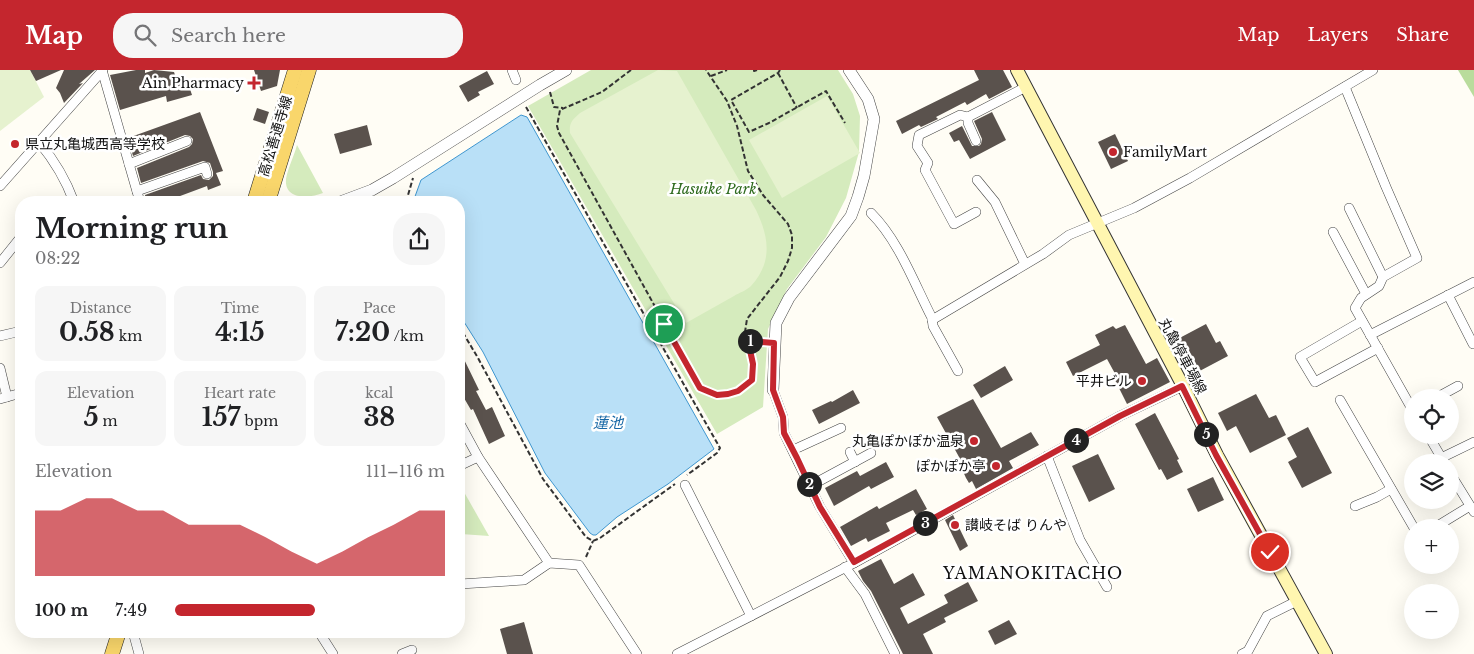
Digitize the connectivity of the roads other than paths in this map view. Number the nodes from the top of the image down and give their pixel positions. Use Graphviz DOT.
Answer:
graph roads {
  1 [pos="103,70"];
  2 [pos="295,70"];
  3 [pos="309,70"];
  4 [pos="512,70"];
  5 [pos="566,70"];
  6 [pos="849,70"];
  7 [pos="1017,70"];
  8 [pos="1373,70"];
  9 [pos="516,80"];
  10 [pos="1026,87"];
  11 [pos="1345,87"];
  12 [pos="968,117"];
  13 [pos="39,142"];
  14 [pos="187,142"];
  15 [pos="976,142"];
  16 [pos="129,164"];
  17 [pos="207,174"];
  18 [pos="977,180"];
  19 [pos="0,186"];
  20 [pos="137,191"];
  21 [pos="72,196"];
  22 [pos="138,196"];
  23 [pos="256,196"];
  24 [pos="270,196"];
  25 [pos="356,196"];
  26 [pos="1349,208"];
  27 [pos="976,212"];
  28 [pos="871,213"];
  29 [pos="1097,225"];
  30 [pos="1333,232"];
  31 [pos="15,244"];
  32 [pos="0,263"];
  33 [pos="1025,264"];
  34 [pos="1383,277"];
  35 [pos="1474,282"];
  36 [pos="1366,294"];
  37 [pos="1448,295"];
  38 [pos="932,320"];
  39 [pos="1362,322"];
  40 [pos="15,333"];
  41 [pos="1370,335"];
  42 [pos="0,336"];
  43 [pos="1473,344"];
  44 [pos="1378,348"];
  45 [pos="0,368"];
  46 [pos="958,371"];
  47 [pos="1182,386"];
  48 [pos="1458,386"];
  49 [pos="1452,389"];
  50 [pos="773,390"];
  51 [pos="1404,394"];
  52 [pos="3,398"];
  53 [pos="1340,400"];
  54 [pos="841,428"];
  55 [pos="465,433"];
  56 [pos="1474,442"];
  57 [pos="793,450"];
  58 [pos="850,452"];
  59 [pos="871,454"];
  60 [pos="1453,454"];
  61 [pos="1047,456"];
  62 [pos="478,457"];
  63 [pos="855,462"];
  64 [pos="465,463"];
  65 [pos="683,481"];
  66 [pos="810,486"];
  67 [pos="1459,487"];
  68 [pos="1391,488"];
  69 [pos="1355,506"];
  70 [pos="1472,509"];
  71 [pos="1409,519"];
  72 [pos="1452,519"];
  73 [pos="549,563"];
  74 [pos="849,565"];
  75 [pos="465,585"];
  76 [pos="1107,587"];
  77 [pos="1296,601"];
  78 [pos="751,616"];
  79 [pos="117,638"];
  80 [pos="135,638"];
  81 [pos="323,638"];
  82 [pos="412,650"];
  83 [pos="112,654"];
  84 [pos="140,654"];
  85 [pos="332,654"];
  86 [pos="402,654"];
  87 [pos="637,654"];
  88 [pos="677,654"];
  89 [pos="895,654"];
  90 [pos="1242,654"];
  91 [pos="1326,654"];
  1 -- 13 [label="street"];
  1 -- 16 [label="street"];
  2 -- 23 [label="main road, 高松善通寺線"];
  3 -- 24 [label="main road, 高松善通寺線"];
  4 -- 9 [label="street"];
  5 -- 25 [label="street"];
  6 -- 50 [label="street"];
  7 -- 10 [label="main road, 丸亀停車場線"];
  8 -- 11 [label="street"];
  10 -- 12 [label="street"];
  10 -- 29 [label="main road, 丸亀停車場線"];
  11 -- 29 [label="street"];
  11 -- 34 [label="street"];
  12 -- 15 [label="street"];
  12 -- 27 [label="street"];
  13 -- 19 [label="street"];
  13 -- 21 [label="street"];
  14 -- 16 [label="street"];
  16 -- 20 [label="street"];
  17 -- 20 [label="street"];
  18 -- 33 [label="street"];
  20 -- 22 [label="street"];
  26 -- 34 [label="street"];
  28 -- 38 [label="street"];
  29 -- 33 [label="street"];
  29 -- 47 [label="main road, 丸亀停車場線"];
  30 -- 36 [label="street"];
  31 -- 32 [label="street"];
  33 -- 38 [label="street"];
  34 -- 36 [label="street"];
  35 -- 37 [label="street"];
  36 -- 39 [label="street"];
  37 -- 41 [label="street"];
  37 -- 43 [label="street"];
  38 -- 46 [label="street"];
  39 -- 41 [label="street"];
  39 -- 44 [label="street"];
  40 -- 42 [label="street"];
  41 -- 44 [label="street"];
  44 -- 51 [label="street"];
  45 -- 52 [label="street"];
  47 -- 61 [label="street"];
  47 -- 77 [label="main road, 丸亀停車場線"];
  48 -- 49 [label="street"];
  50 -- 57 [label="street"];
  53 -- 68 [label="street"];
  54 -- 57 [label="street"];
  55 -- 62 [label="street"];
  56 -- 60 [label="street"];
  57 -- 66 [label="street"];
  58 -- 63 [label="street"];
  59 -- 63 [label="street"];
  61 -- 74 [label="street"];
  61 -- 76 [label="street"];
  62 -- 64 [label="street"];
  62 -- 73 [label="street"];
  63 -- 66 [label="street"];
  65 -- 78 [label="street"];
  66 -- 74 [label="street"];
  67 -- 70 [label="street"];
  68 -- 69 [label="street"];
  68 -- 71 [label="street"];
  70 -- 72 [label="street"];
  73 -- 75 [label="street"];
  73 -- 87 [label="street"];
  74 -- 78 [label="street"];
  74 -- 89 [label="street"];
  77 -- 90 [label="street"];
  77 -- 91 [label="main road, 丸亀停車場線"];
  78 -- 88 [label="street"];
  79 -- 83 [label="main road"];
  80 -- 84 [label="street"];
  81 -- 85 [label="street"];
  82 -- 86 [label="street"];
}
